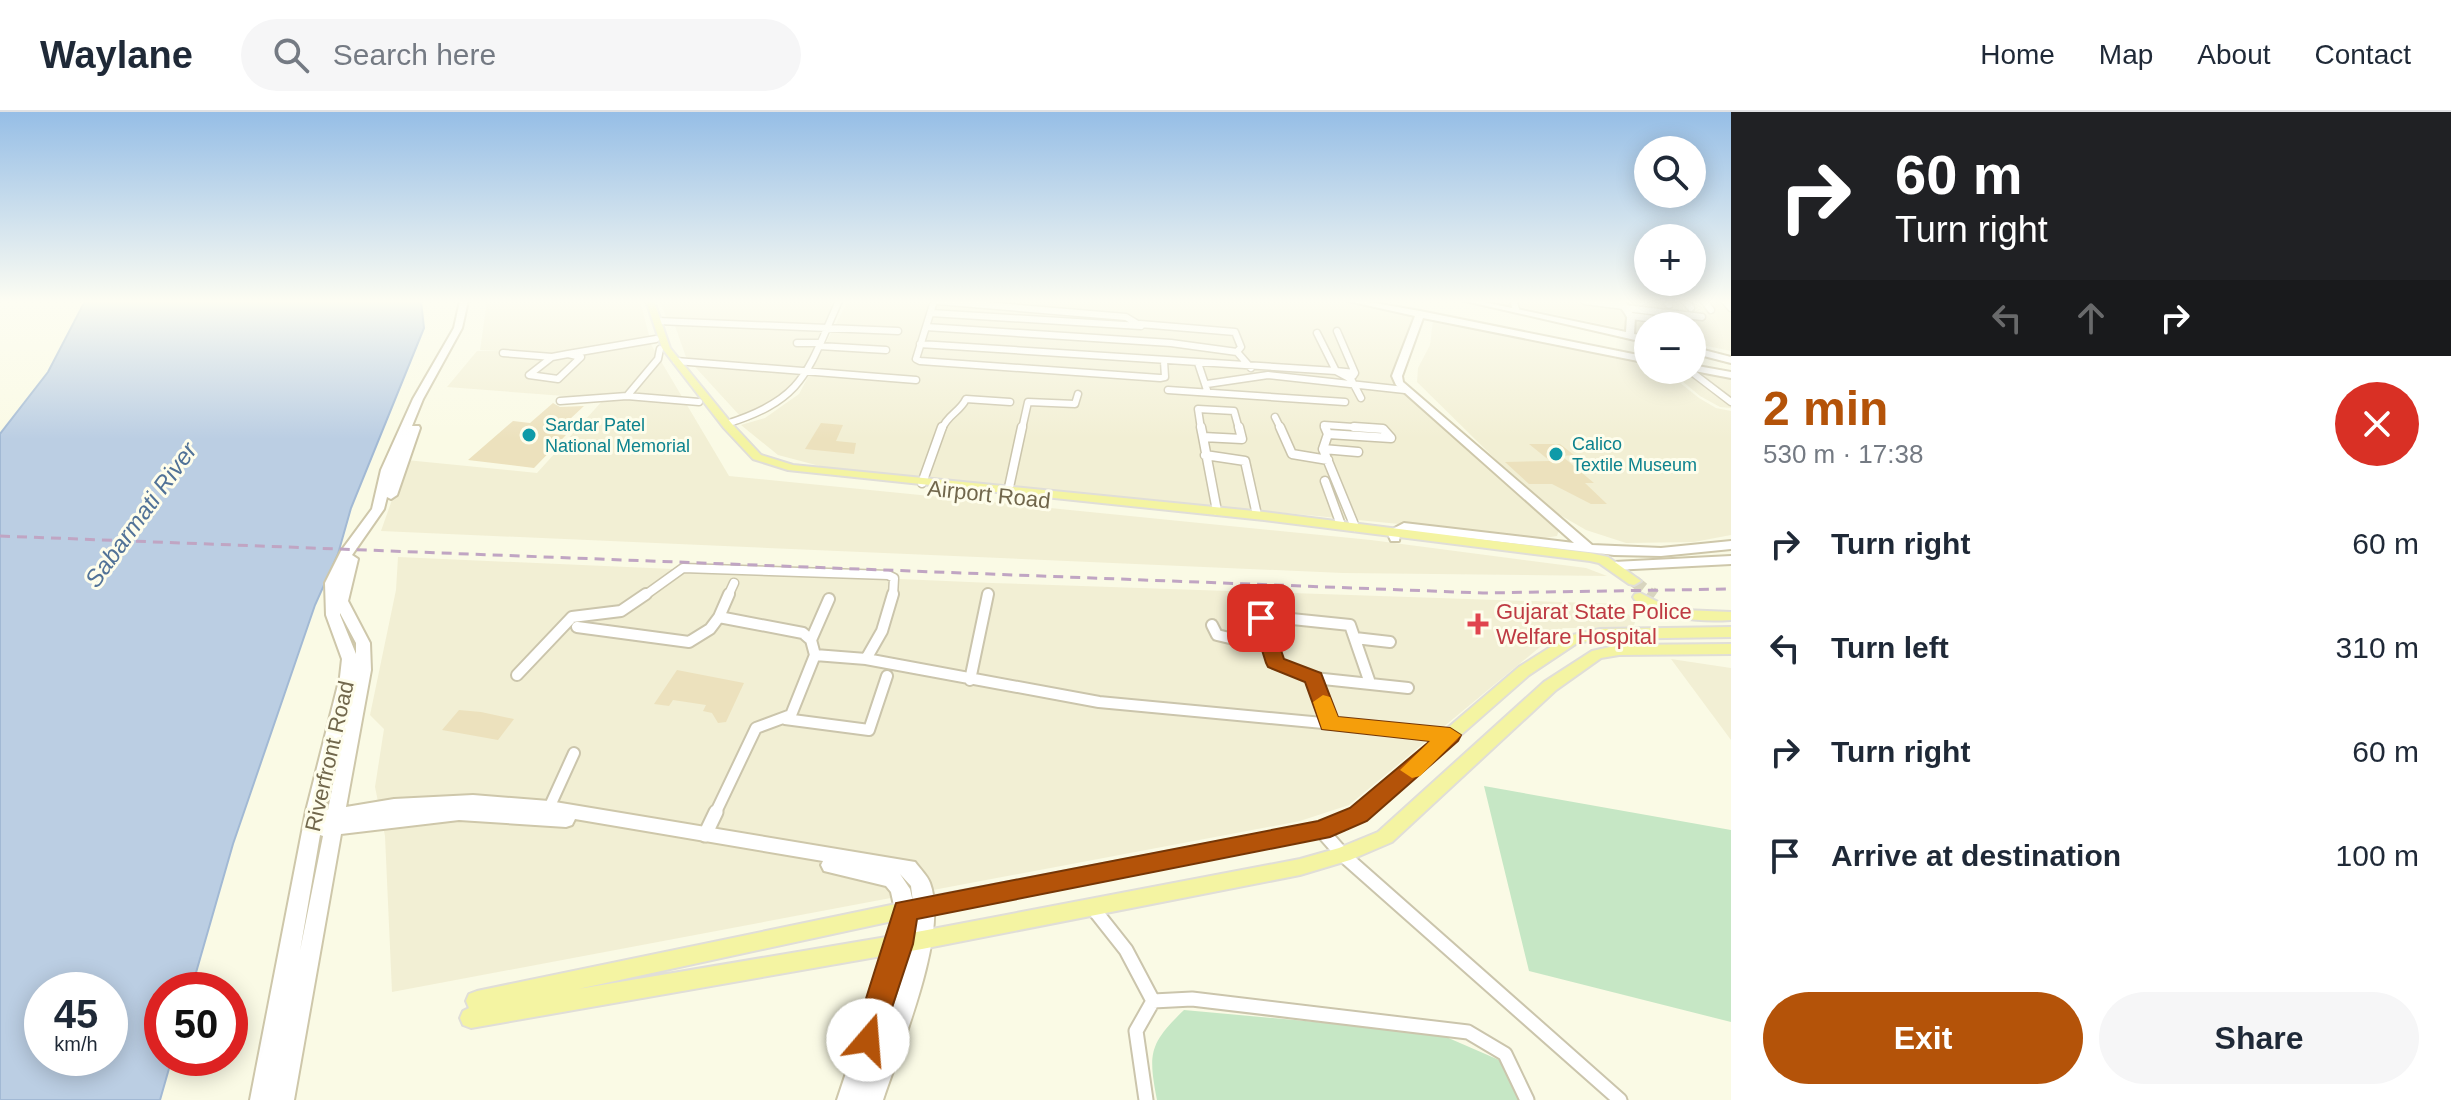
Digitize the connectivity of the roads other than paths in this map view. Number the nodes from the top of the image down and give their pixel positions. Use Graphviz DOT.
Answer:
graph roads {
  1 [pos="447,347"];
  2 [pos="455,347"];
  3 [pos="630,347"];
  4 [pos="658,347"];
  5 [pos="660,347"];
  6 [pos="666,347"];
  7 [pos="818,347"];
  8 [pos="854,347"];
  9 [pos="919,347"];
  10 [pos="960,347"];
  11 [pos="1175,347"];
  12 [pos="1201,347"];
  13 [pos="1241,347"];
  14 [pos="1324,347"];
  15 [pos="1342,347"];
  16 [pos="1408,347"];
  17 [pos="1585,347"];
  18 [pos="886,350"];
  19 [pos="997,350"];
  20 [pos="1237,352"];
  21 [pos="1706,352"];
  22 [pos="503,353"];
  23 [pos="568,354"];
  24 [pos="552,357"];
  25 [pos="1634,357"];
  26 [pos="1731,358"];
  27 [pos="676,361"];
  28 [pos="1164,361"];
  29 [pos="1188,362"];
  30 [pos="1198,363"];
  31 [pos="995,366"];
  32 [pos="1247,367"];
  33 [pos="807,371"];
  34 [pos="1336,371"];
  35 [pos="1706,371"];
  36 [pos="1268,375"];
  37 [pos="1731,375"];
  38 [pos="1249,377"];
  39 [pos="1353,378"];
  40 [pos="916,380"];
  41 [pos="1706,382"];
  42 [pos="1207,384"];
  43 [pos="1168,390"];
  44 [pos="1405,390"];
  45 [pos="1078,394"];
  46 [pos="1207,395"];
  47 [pos="627,396"];
  48 [pos="1254,398"];
  49 [pos="1361,398"];
  50 [pos="560,401"];
  51 [pos="699,402"];
  52 [pos="1010,402"];
  53 [pos="1345,402"];
  54 [pos="1731,402"];
  55 [pos="1275,417"];
  56 [pos="726,424"];
  57 [pos="1328,434"];
  58 [pos="1202,437"];
  59 [pos="1323,449"];
  60 [pos="1358,452"];
  61 [pos="1205,455"];
  62 [pos="1328,460"];
  63 [pos="1255,479"];
  64 [pos="1325,481"];
  65 [pos="922,483"];
  66 [pos="1008,492"];
  67 [pos="1217,511"];
  68 [pos="1261,515"];
  69 [pos="1341,525"];
  70 [pos="1355,527"];
  71 [pos="1394,535"];
  72 [pos="1426,539"];
  73 [pos="1731,545"];
  74 [pos="1589,549"];
  75 [pos="1731,560"];
  76 [pos="1614,566"];
  77 [pos="734,583"];
  78 [pos="988,593"];
  79 [pos="829,599"];
  80 [pos="1731,609"];
  81 [pos="1731,616"];
  82 [pos="719,617"];
  83 [pos="1212,625"];
  84 [pos="577,627"];
  85 [pos="1731,632"];
  86 [pos="1355,638"];
  87 [pos="1266,639"];
  88 [pos="811,640"];
  89 [pos="1390,642"];
  90 [pos="1727,651"];
  91 [pos="815,655"];
  92 [pos="866,659"];
  93 [pos="517,675"];
  94 [pos="887,676"];
  95 [pos="1314,678"];
  96 [pos="970,680"];
  97 [pos="1370,683"];
  98 [pos="1408,688"];
  99 [pos="785,719"];
  100 [pos="1329,723"];
  101 [pos="1450,735"];
  102 [pos="574,753"];
  103 [pos="549,808"];
  104 [pos="323,823"];
  105 [pos="1321,830"];
  106 [pos="705,835"];
  107 [pos="1343,855"];
  108 [pos="925,906"];
  109 [pos="1092,906"];
  110 [pos="905,910"];
  111 [pos="922,940"];
  112 [pos="899,944"];
  113 [pos="1153,1001"];
  114 [pos="262,1100"];
  115 [pos="282,1100"];
  116 [pos="849,1100"];
  117 [pos="871,1100"];
  118 [pos="1146,1100"];
  119 [pos="1527,1100"];
  120 [pos="1620,1100"];
  1 -- 104 [label="main road, Riverfront Road"];
  2 -- 104 [label="main road, Riverfront Road"];
  3 -- 23 [label="street"];
  4 -- 47 [label="street"];
  5 -- 51 [label="main road, Airport Road"];
  6 -- 27 [label="main road, Airport Road"];
  7 -- 33 [label="street"];
  8 -- 18 [label="street"];
  9 -- 31 [label="street"];
  10 -- 19 [label="street"];
  11 -- 29 [label="street"];
  12 -- 20 [label="street"];
  13 -- 20 [label="street"];
  14 -- 34 [label="street"];
  15 -- 39 [label="street"];
  16 -- 44 [label="main road"];
  17 -- 25 [label="main road"];
  19 -- 28 [label="street"];
  19 -- 31 [label="street"];
  20 -- 32 [label="street"];
  21 -- 26 [label="main road"];
  22 -- 24 [label="street"];
  23 -- 24 [label="street"];
  23 -- 24 [label="street"];
  27 -- 33 [label="street"];
  27 -- 56 [label="main road, Airport Road"];
  28 -- 29 [label="street"];
  28 -- 31 [label="street"];
  29 -- 30 [label="street"];
  30 -- 32 [label="street"];
  30 -- 42 [label="street"];
  32 -- 34 [label="street"];
  32 -- 36 [label="street"];
  33 -- 40 [label="street"];
  33 -- 56 [label="street"];
  34 -- 39 [label="street"];
  35 -- 37 [label="main road"];
  36 -- 38 [label="street"];
  36 -- 39 [label="street"];
  38 -- 42 [label="street"];
  38 -- 48 [label="street"];
  39 -- 44 [label="street"];
  39 -- 49 [label="street"];
  41 -- 54 [label="street"];
  42 -- 46 [label="street"];
  43 -- 46 [label="street"];
  44 -- 74 [label="main road"];
  45 -- 66 [label="street"];
  46 -- 48 [label="street"];
  47 -- 50 [label="street"];
  47 -- 51 [label="street"];
  48 -- 53 [label="street"];
  51 -- 71 [label="main road, Airport Road"];
  52 -- 65 [label="street"];
  55 -- 62 [label="street"];
  56 -- 65 [label="main road, Airport Road"];
  57 -- 57 [label="street"];
  57 -- 59 [label="street"];
  58 -- 58 [label="street"];
  58 -- 61 [label="street"];
  59 -- 60 [label="street"];
  59 -- 62 [label="street"];
  61 -- 67 [label="street"];
  61 -- 68 [label="street"];
  62 -- 70 [label="street"];
  63 -- 68 [label="street"];
  64 -- 69 [label="street"];
  65 -- 66 [label="main road, Airport Road"];
  66 -- 67 [label="main road, Airport Road"];
  67 -- 68 [label="main road, Airport Road"];
  68 -- 69 [label="main road, Airport Road"];
  69 -- 70 [label="main road, Airport Road"];
  70 -- 71 [label="main road, Airport Road"];
  71 -- 72 [label="main road, Airport Road"];
  71 -- 74 [label="main road"];
  72 -- 76 [label="main road"];
  72 -- 76 [label="main road"];
  73 -- 74 [label="main road"];
  75 -- 76 [label="main road"];
  77 -- 82 [label="street"];
  78 -- 96 [label="street"];
  79 -- 88 [label="street"];
  80 -- 81 [label="main road"];
  82 -- 84 [label="street"];
  82 -- 88 [label="street"];
  83 -- 87 [label="street"];
  85 -- 101 [label="main road"];
  86 -- 87 [label="street"];
  86 -- 89 [label="street"];
  86 -- 97 [label="street"];
  87 -- 95 [label="street"];
  88 -- 91 [label="street"];
  90 -- 107 [label="main road"];
  91 -- 92 [label="street"];
  91 -- 99 [label="street"];
  92 -- 93 [label="street"];
  92 -- 96 [label="street"];
  94 -- 99 [label="street"];
  95 -- 97 [label="street"];
  95 -- 100 [label="street"];
  96 -- 100 [label="street"];
  97 -- 98 [label="street"];
  99 -- 106 [label="street"];
  100 -- 101 [label="street"];
  101 -- 105 [label="main road"];
  102 -- 103 [label="street"];
  103 -- 104 [label="main road"];
  103 -- 106 [label="main road"];
  104 -- 110 [label="main road"];
  104 -- 114 [label="main road, Riverfront Road"];
  104 -- 115 [label="main road, Riverfront Road"];
  105 -- 107 [label="street"];
  105 -- 108 [label="main road"];
  106 -- 108 [label="main road"];
  107 -- 109 [label="main road"];
  107 -- 120 [label="street"];
  108 -- 110 [label="main road"];
  108 -- 111 [label="main road"];
  109 -- 111 [label="main road"];
  109 -- 113 [label="street"];
  110 -- 112 [label="main road"];
  110 -- 112 [label="main road"];
  111 -- 112 [label="main road"];
  111 -- 117 [label="main road"];
  112 -- 116 [label="main road"];
  113 -- 118 [label="street"];
  113 -- 119 [label="street"];
}
